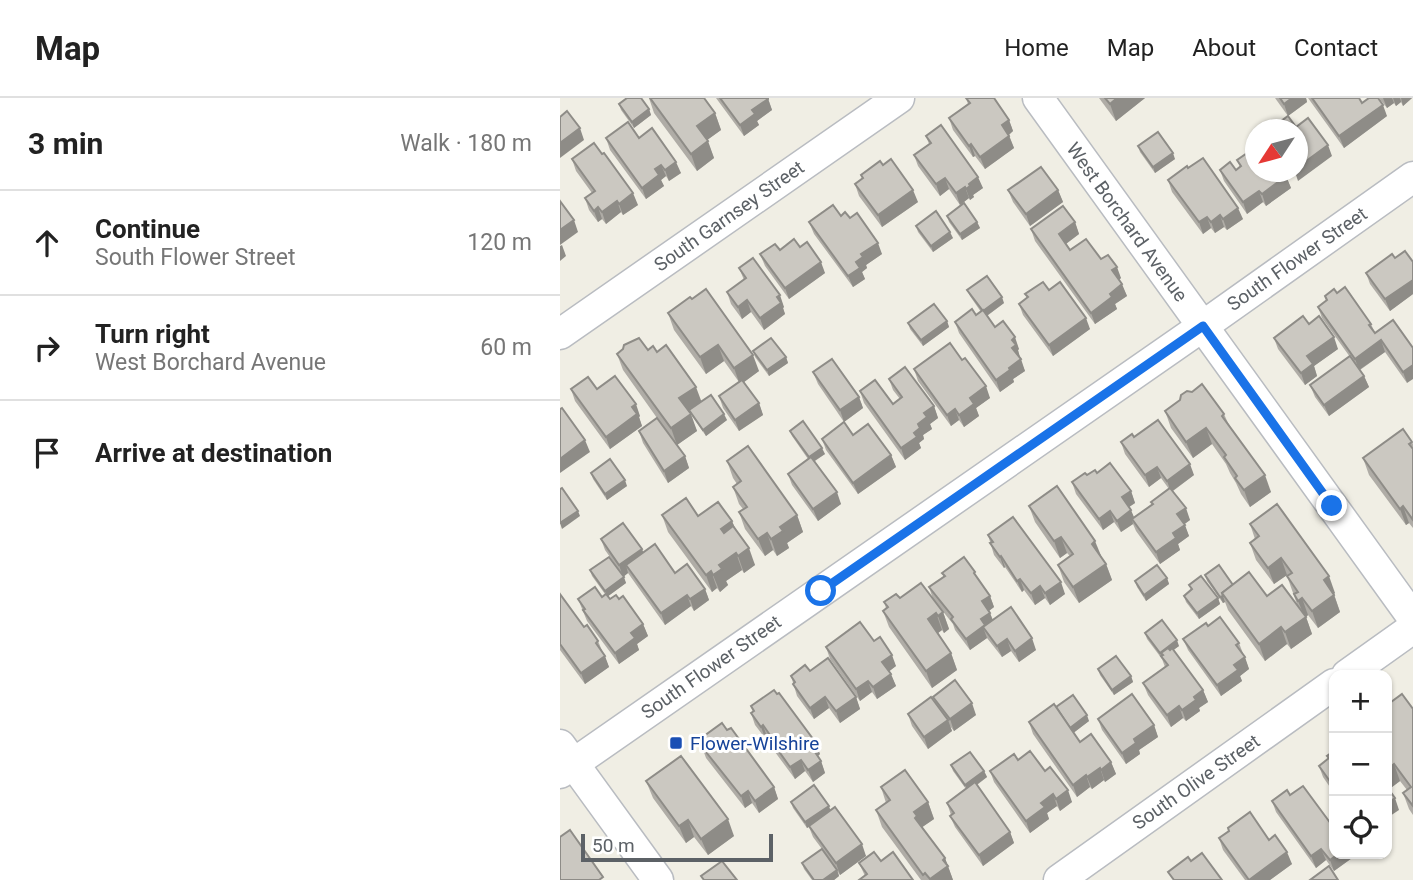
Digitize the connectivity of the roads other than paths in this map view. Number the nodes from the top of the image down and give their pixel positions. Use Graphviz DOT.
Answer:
graph roads {
  1 [pos="899,98"];
  2 [pos="1038,98"];
  3 [pos="1413,177"];
  4 [pos="1203,326"];
  5 [pos="560,334"];
  6 [pos="1413,618"];
  7 [pos="1413,628"];
  8 [pos="1354,670"];
  9 [pos="1329,688"];
  10 [pos="564,760"];
  11 [pos="657,880"];
  12 [pos="1059,880"];
  1 -- 5 [label="street, South Garnsey Street"];
  2 -- 4 [label="street, West Borchard Avenue"];
  3 -- 4 [label="street, South Flower Street"];
  4 -- 6 [label="street, West Borchard Avenue"];
  4 -- 10 [label="street, South Flower Street"];
  7 -- 8 [label="street"];
  9 -- 12 [label="street, South Olive Street"];
  10 -- 11 [label="street"];
}
